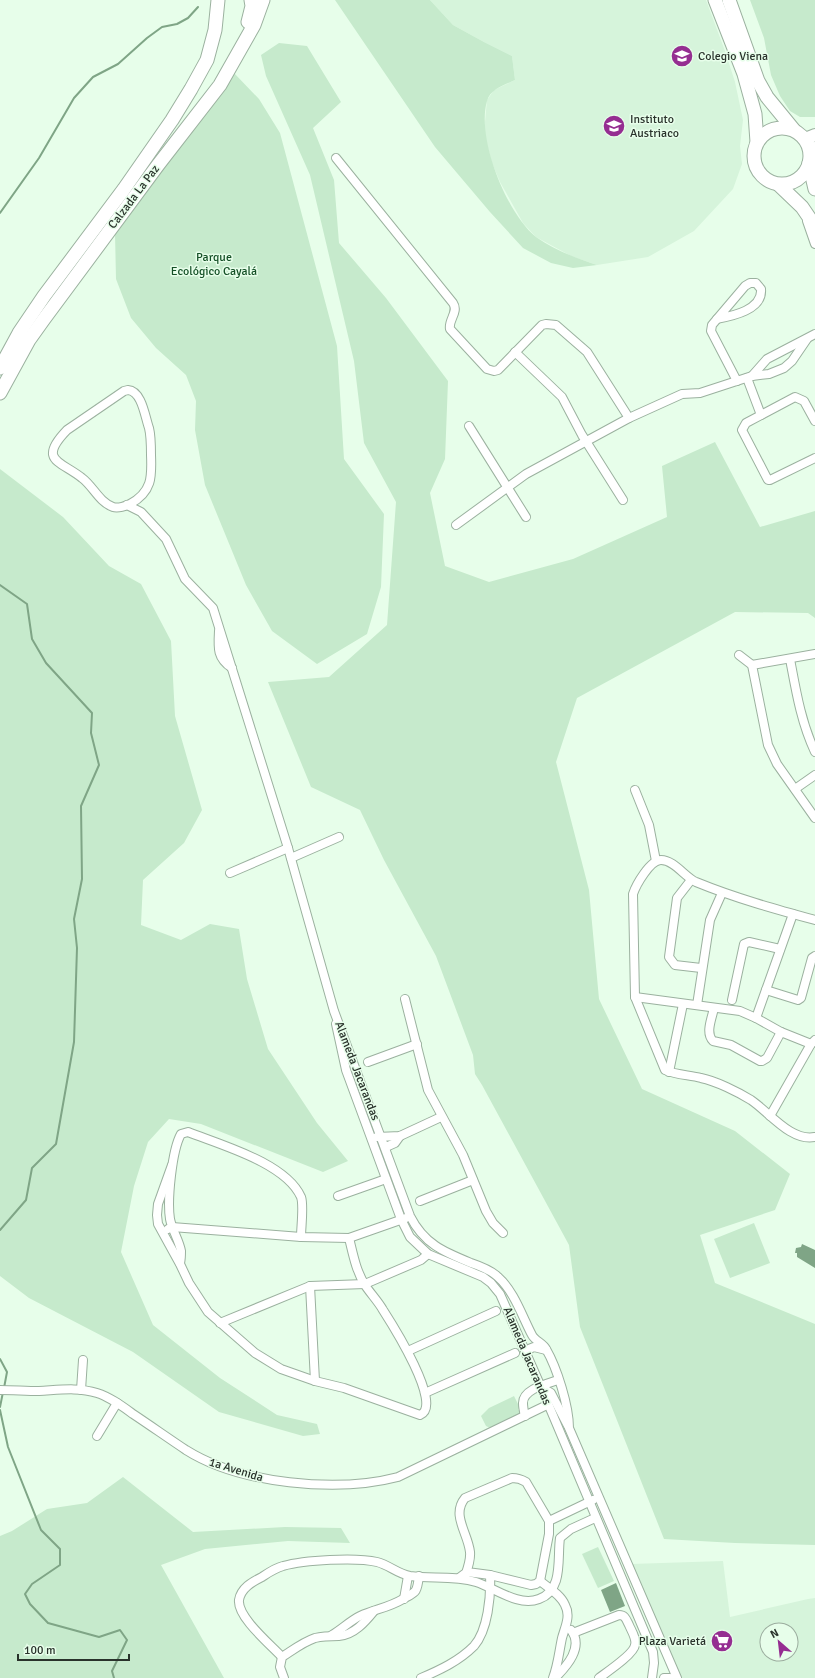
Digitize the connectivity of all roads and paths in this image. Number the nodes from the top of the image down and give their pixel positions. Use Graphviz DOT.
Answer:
graph roads {
  1 [pos="218,0"];
  2 [pos="228,0"];
  3 [pos="251,0"];
  4 [pos="263,0"];
  5 [pos="715,0"];
  6 [pos="729,0"];
  7 [pos="215,30"];
  8 [pos="242,47"];
  9 [pos="207,60"];
  10 [pos="172,120"];
  11 [pos="193,120"];
  12 [pos="794,130"];
  13 [pos="810,137"];
  14 [pos="757,142"];
  15 [pos="812,155"];
  16 [pos="336,158"];
  17 [pos="158,165"];
  18 [pos="779,185"];
  19 [pos="815,189"];
  20 [pos="802,207"];
  21 [pos="815,226"];
  22 [pos="815,244"];
  23 [pos="717,319"];
  24 [pos="815,334"];
  25 [pos="807,339"];
  26 [pos="515,352"];
  27 [pos="0,368"];
  28 [pos="749,377"];
  29 [pos="737,381"];
  30 [pos="0,393"];
  31 [pos="761,415"];
  32 [pos="629,418"];
  33 [pos="815,420"];
  34 [pos="469,426"];
  35 [pos="586,441"];
  36 [pos="815,458"];
  37 [pos="507,488"];
  38 [pos="142,495"];
  39 [pos="623,500"];
  40 [pos="127,505"];
  41 [pos="141,512"];
  42 [pos="526,517"];
  43 [pos="456,525"];
  44 [pos="815,654"];
  45 [pos="739,655"];
  46 [pos="790,659"];
  47 [pos="752,665"];
  48 [pos="815,752"];
  49 [pos="815,775"];
  50 [pos="794,789"];
  51 [pos="635,790"];
  52 [pos="815,818"];
  53 [pos="339,837"];
  54 [pos="288,848"];
  55 [pos="291,858"];
  56 [pos="656,861"];
  57 [pos="230,873"];
  58 [pos="691,880"];
  59 [pos="722,893"];
  60 [pos="793,914"];
  61 [pos="815,920"];
  62 [pos="780,949"];
  63 [pos="815,956"];
  64 [pos="701,968"];
  65 [pos="766,990"];
  66 [pos="635,997"];
  67 [pos="405,999"];
  68 [pos="732,1000"];
  69 [pos="683,1004"];
  70 [pos="696,1005"];
  71 [pos="714,1008"];
  72 [pos="334,1011"];
  73 [pos="756,1018"];
  74 [pos="781,1032"];
  75 [pos="813,1042"];
  76 [pos="417,1044"];
  77 [pos="368,1062"];
  78 [pos="669,1072"];
  79 [pos="770,1116"];
  80 [pos="441,1117"];
  81 [pos="382,1136"];
  82 [pos="400,1136"];
  83 [pos="815,1137"];
  84 [pos="371,1140"];
  85 [pos="386,1147"];
  86 [pos="172,1165"];
  87 [pos="386,1179"];
  88 [pos="473,1180"];
  89 [pos="338,1196"];
  90 [pos="420,1201"];
  91 [pos="410,1216"];
  92 [pos="401,1219"];
  93 [pos="172,1227"];
  94 [pos="162,1232"];
  95 [pos="503,1233"];
  96 [pos="301,1237"];
  97 [pos="349,1238"];
  98 [pos="428,1254"];
  99 [pos="180,1264"];
  100 [pos="365,1284"];
  101 [pos="310,1286"];
  102 [pos="496,1311"];
  103 [pos="522,1316"];
  104 [pos="220,1323"];
  105 [pos="514,1326"];
  106 [pos="547,1350"];
  107 [pos="408,1351"];
  108 [pos="515,1353"];
  109 [pos="526,1354"];
  110 [pos="83,1360"];
  111 [pos="558,1380"];
  112 [pos="315,1381"];
  113 [pos="541,1387"];
  114 [pos="4,1390"];
  115 [pos="81,1390"];
  116 [pos="425,1393"];
  117 [pos="117,1403"];
  118 [pos="547,1405"];
  119 [pos="525,1416"];
  120 [pos="569,1428"];
  121 [pos="97,1436"];
  122 [pos="599,1497"];
  123 [pos="589,1502"];
  124 [pos="595,1518"];
  125 [pos="549,1521"];
  126 [pos="490,1575"];
  127 [pos="408,1576"];
  128 [pos="419,1576"];
  129 [pos="463,1576"];
  130 [pos="540,1581"];
  131 [pos="490,1588"];
  132 [pos="552,1591"];
  133 [pos="404,1598"];
  134 [pos="566,1624"];
  135 [pos="573,1633"];
  136 [pos="282,1657"];
  137 [pos="284,1678"];
  138 [pos="421,1678"];
  139 [pos="554,1678"];
  140 [pos="599,1678"];
  141 [pos="652,1678"];
  142 [pos="664,1678"];
  143 [pos="670,1678"];
  144 [pos="678,1678"];
  1 -- 7 [label="main road, Calzada La Paz"];
  2 -- 7 [label="main road"];
  3 -- 8 [label="main road"];
  4 -- 8 [label="main road, Calzada La Paz"];
  5 -- 14 [label="main road"];
  6 -- 12 [label="main road"];
  7 -- 9 [label="main road, Calzada La Paz"];
  8 -- 11 [label="main road, Calzada La Paz"];
  9 -- 10 [label="main road, Calzada La Paz"];
  9 -- 11 [label="main road"];
  10 -- 17 [label="main road"];
  10 -- 27 [label="main road, Calzada La Paz"];
  11 -- 17 [label="main road, Calzada La Paz"];
  12 -- 13 [label="main road"];
  12 -- 14 [label="main road"];
  13 -- 15 [label="main road"];
  14 -- 18 [label="main road"];
  15 -- 18 [label="main road"];
  15 -- 19 [label="main road"];
  16 -- 26 [label="street"];
  17 -- 30 [label="main road, Calzada La Paz"];
  18 -- 20 [label="main road"];
  20 -- 21 [label="main road"];
  20 -- 22 [label="street"];
  23 -- 23 [label="street"];
  23 -- 29 [label="street"];
  24 -- 25 [label="street"];
  25 -- 28 [label="street"];
  25 -- 28 [label="street"];
  26 -- 32 [label="street"];
  26 -- 35 [label="street"];
  28 -- 29 [label="street"];
  28 -- 31 [label="street"];
  29 -- 32 [label="street"];
  31 -- 33 [label="street"];
  31 -- 36 [label="street"];
  32 -- 35 [label="street"];
  34 -- 37 [label="street"];
  35 -- 37 [label="street"];
  35 -- 39 [label="street"];
  37 -- 42 [label="street"];
  37 -- 43 [label="street"];
  38 -- 40 [label="street"];
  38 -- 40 [label="street"];
  38 -- 41 [label="street"];
  40 -- 41 [label="street"];
  41 -- 54 [label="street"];
  44 -- 46 [label="street"];
  45 -- 47 [label="street"];
  46 -- 47 [label="street"];
  46 -- 48 [label="street"];
  47 -- 50 [label="street"];
  49 -- 50 [label="street"];
  50 -- 52 [label="street"];
  51 -- 56 [label="street"];
  53 -- 55 [label="street"];
  54 -- 55 [label="street"];
  54 -- 57 [label="street"];
  55 -- 72 [label="street"];
  56 -- 58 [label="street"];
  56 -- 66 [label="street"];
  58 -- 59 [label="street"];
  58 -- 64 [label="street"];
  59 -- 60 [label="street"];
  59 -- 64 [label="street"];
  60 -- 61 [label="street"];
  60 -- 62 [label="street"];
  62 -- 65 [label="street"];
  62 -- 68 [label="street"];
  63 -- 65 [label="street"];
  64 -- 70 [label="street"];
  65 -- 73 [label="street"];
  66 -- 69 [label="street"];
  66 -- 78 [label="street"];
  67 -- 76 [label="street"];
  69 -- 70 [label="street"];
  69 -- 78 [label="street"];
  70 -- 71 [label="street"];
  71 -- 73 [label="street"];
  71 -- 74 [label="street"];
  72 -- 81 [label="street, Alameda Jacarandas"];
  72 -- 84 [label="street, Alameda Jacarandas"];
  73 -- 74 [label="street"];
  74 -- 75 [label="street"];
  75 -- 79 [label="street"];
  76 -- 77 [label="street"];
  76 -- 80 [label="street"];
  78 -- 79 [label="street"];
  79 -- 83 [label="street"];
  80 -- 82 [label="street"];
  80 -- 88 [label="street"];
  81 -- 82 [label="street"];
  81 -- 84 [label="street"];
  81 -- 85 [label="street, Alameda Jacarandas"];
  82 -- 85 [label="street"];
  84 -- 87 [label="street, Alameda Jacarandas"];
  85 -- 91 [label="street, Alameda Jacarandas"];
  86 -- 93 [label="street"];
  86 -- 94 [label="street"];
  86 -- 96 [label="street"];
  87 -- 89 [label="street"];
  87 -- 92 [label="street, Alameda Jacarandas"];
  88 -- 90 [label="street"];
  88 -- 95 [label="street"];
  91 -- 92 [label="street"];
  91 -- 103 [label="street, Alameda Jacarandas"];
  92 -- 97 [label="street"];
  92 -- 98 [label="street, Alameda Jacarandas"];
  93 -- 94 [label="street"];
  93 -- 96 [label="street"];
  93 -- 99 [label="street"];
  94 -- 99 [label="street"];
  96 -- 97 [label="street"];
  97 -- 100 [label="street"];
  98 -- 100 [label="street"];
  98 -- 105 [label="street, Alameda Jacarandas"];
  99 -- 104 [label="street"];
  100 -- 101 [label="street"];
  100 -- 107 [label="street"];
  101 -- 104 [label="street"];
  101 -- 112 [label="street"];
  102 -- 107 [label="street"];
  103 -- 105 [label="street"];
  103 -- 106 [label="street, Alameda Jacarandas"];
  104 -- 112 [label="street"];
  105 -- 109 [label="street, Alameda Jacarandas"];
  106 -- 109 [label="street"];
  106 -- 111 [label="street, Alameda Jacarandas"];
  107 -- 116 [label="street"];
  108 -- 116 [label="street"];
  109 -- 113 [label="street, Alameda Jacarandas"];
  110 -- 115 [label="street"];
  111 -- 113 [label="street"];
  111 -- 120 [label="street, Alameda Jacarandas"];
  112 -- 116 [label="street"];
  113 -- 118 [label="street, Alameda Jacarandas"];
  113 -- 119 [label="street"];
  113 -- 120 [label="street"];
  114 -- 115 [label="street, 1a Avenida"];
  115 -- 117 [label="street, 1a Avenida"];
  117 -- 119 [label="street, 1a Avenida"];
  117 -- 121 [label="street"];
  118 -- 119 [label="street, 1a Avenida"];
  118 -- 123 [label="street, Alameda Jacarandas"];
  120 -- 122 [label="street, Alameda Jacarandas"];
  122 -- 123 [label="street"];
  122 -- 144 [label="street, Alameda Jacarandas"];
  123 -- 124 [label="street, Alameda Jacarandas"];
  123 -- 125 [label="street"];
  124 -- 132 [label="street"];
  124 -- 141 [label="street, Alameda Jacarandas"];
  125 -- 129 [label="street"];
  125 -- 130 [label="street"];
  126 -- 129 [label="street"];
  126 -- 130 [label="street"];
  126 -- 131 [label="street"];
  127 -- 128 [label="street"];
  127 -- 133 [label="street"];
  127 -- 136 [label="street"];
  128 -- 129 [label="street"];
  128 -- 133 [label="street"];
  129 -- 131 [label="street"];
  130 -- 132 [label="street"];
  131 -- 132 [label="street"];
  131 -- 138 [label="street"];
  132 -- 134 [label="street"];
  133 -- 136 [label="street"];
  134 -- 135 [label="street"];
  134 -- 139 [label="street"];
  135 -- 139 [label="street"];
  135 -- 140 [label="street"];
  136 -- 137 [label="street"];
  142 -- 143 [label="street"];
}
